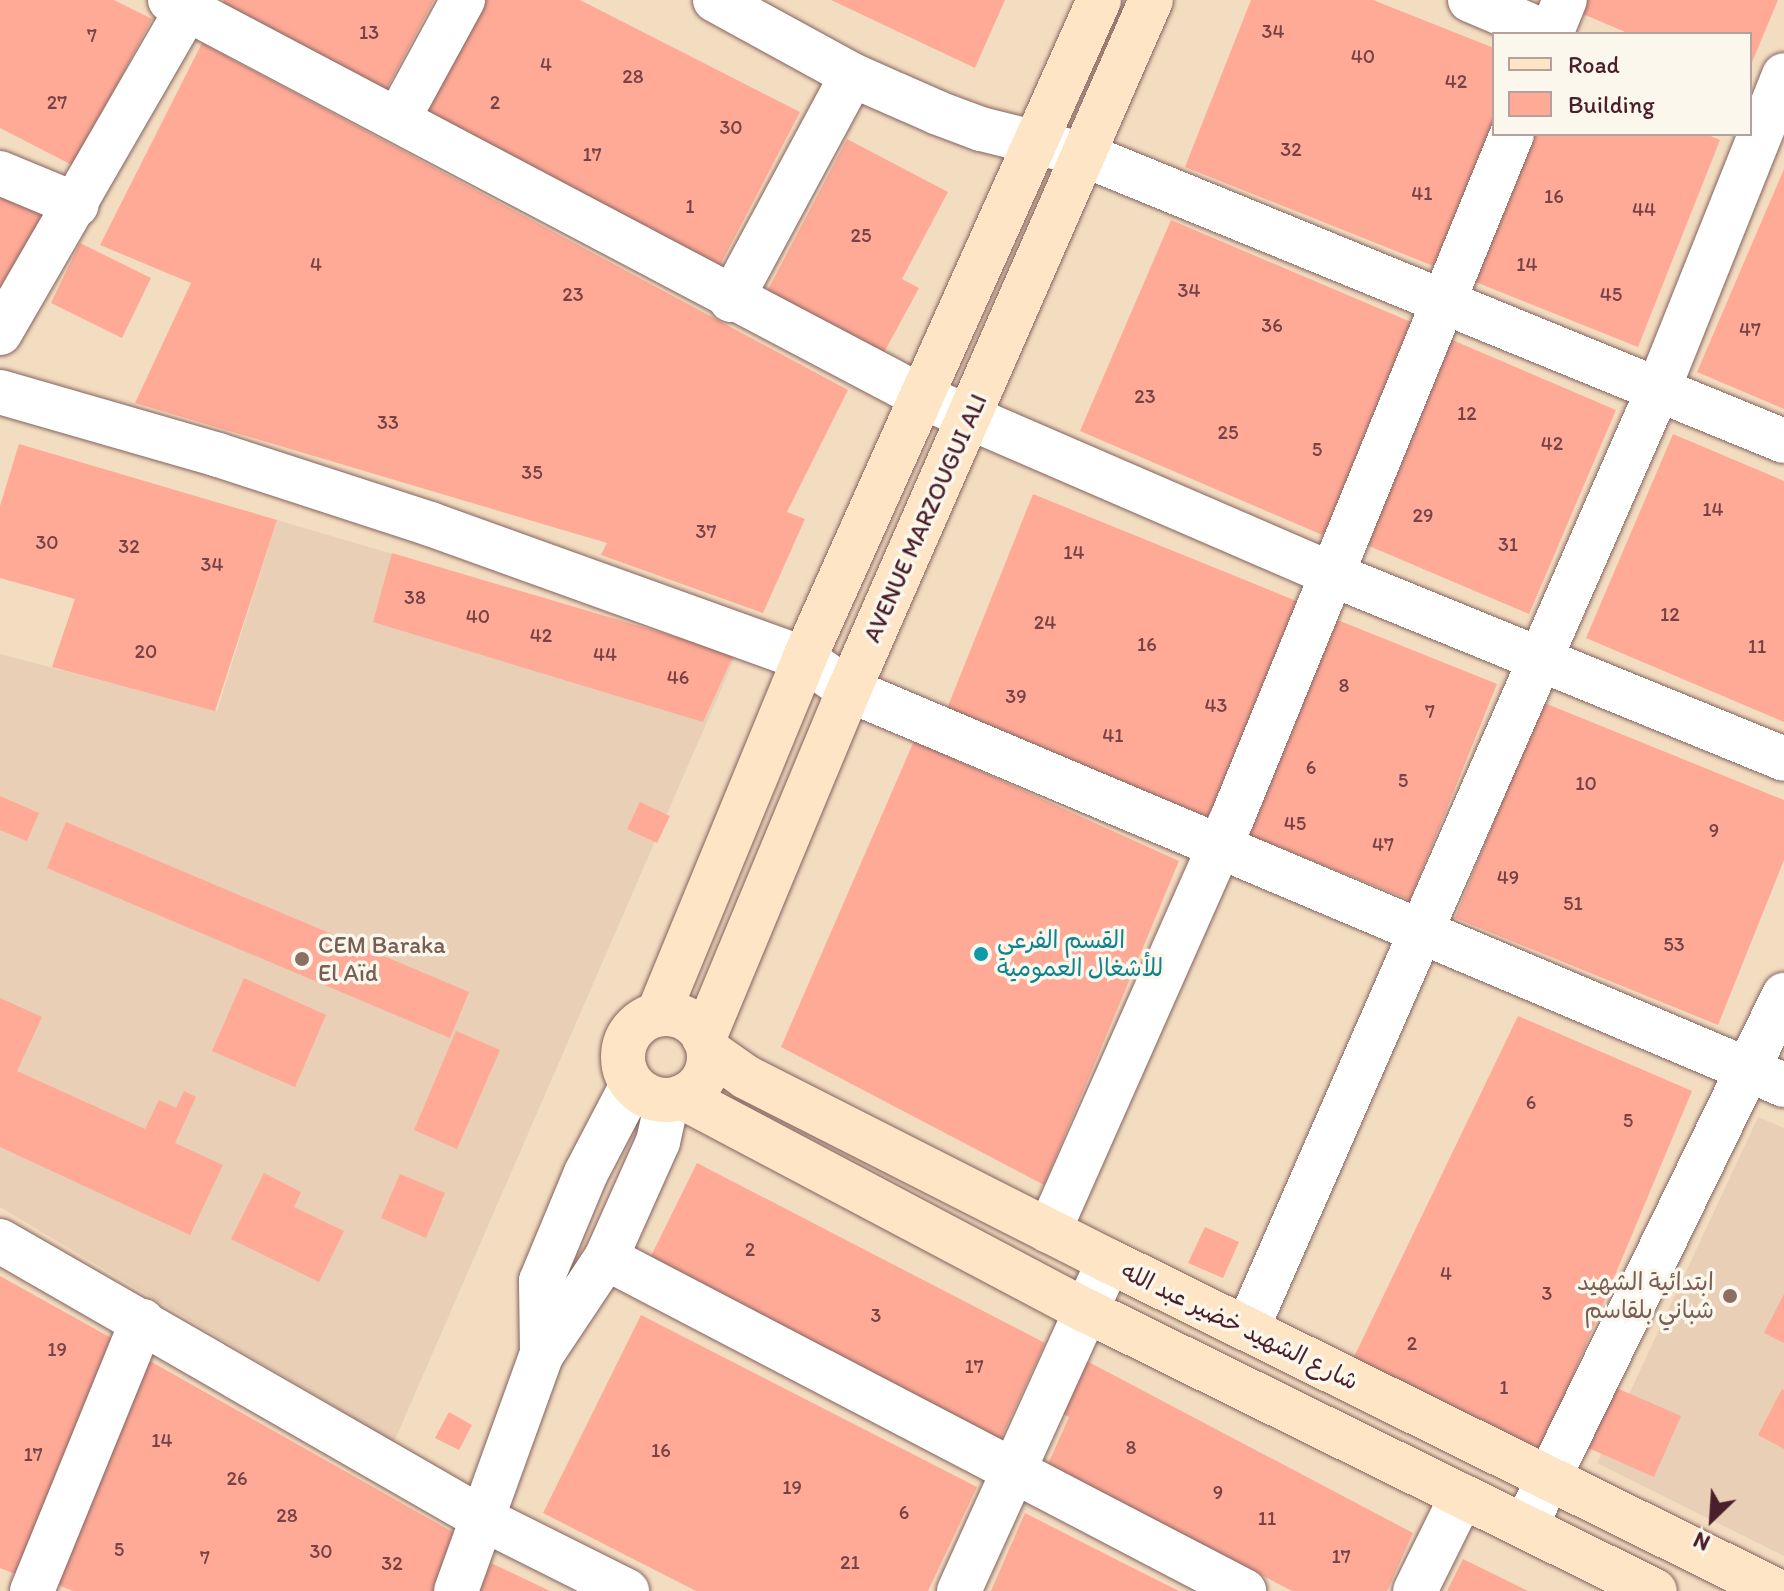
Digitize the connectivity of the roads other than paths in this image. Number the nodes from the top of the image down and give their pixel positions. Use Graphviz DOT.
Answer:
graph roads {
  1 [pos="463,0"];
  2 [pos="715,0"];
  3 [pos="1099,0"];
  4 [pos="1151,0"];
  5 [pos="1470,0"];
  6 [pos="1565,0"];
  7 [pos="183,3"];
  8 [pos="767,12"];
  9 [pos="1546,32"];
  10 [pos="1552,32"];
  11 [pos="852,75"];
  12 [pos="1784,75"];
  13 [pos="398,119"];
  14 [pos="1766,121"];
  15 [pos="1511,136"];
  16 [pos="1033,143"];
  17 [pos="1082,154"];
  18 [pos="0,173"];
  19 [pos="77,205"];
  20 [pos="731,300"];
  21 [pos="1445,304"];
  22 [pos="0,333"];
  23 [pos="1658,390"];
  24 [pos="0,392"];
  25 [pos="920,396"];
  26 [pos="969,417"];
  27 [pos="1784,441"];
  28 [pos="1331,574"];
  29 [pos="1538,658"];
  30 [pos="804,659"];
  31 [pos="849,690"];
  32 [pos="1784,759"];
  33 [pos="1218,844"];
  34 [pos="1420,932"];
  35 [pos="1784,995"];
  36 [pos="658,1014"];
  37 [pos="706,1044"];
  38 [pos="1766,1077"];
  39 [pos="660,1094"];
  40 [pos="1049,1231"];
  41 [pos="0,1241"];
  42 [pos="606,1258"];
  43 [pos="1109,1261"];
  44 [pos="1087,1311"];
  45 [pos="142,1321"];
  46 [pos="1247,1329"];
  47 [pos="542,1354"];
  48 [pos="1011,1472"];
  49 [pos="1549,1479"];
  50 [pos="1462,1496"];
  51 [pos="485,1520"];
  52 [pos="1525,1527"];
  53 [pos="605,1586"];
  54 [pos="0,1588"];
  55 [pos="8,1591"];
  56 [pos="32,1591"];
  57 [pos="456,1591"];
  58 [pos="959,1591"];
  59 [pos="1244,1591"];
  60 [pos="1415,1591"];
  61 [pos="1655,1591"];
  62 [pos="1777,1591"];
  1 -- 13 [label="street"];
  2 -- 8 [label="street"];
  3 -- 16 [label="main road"];
  4 -- 17 [label="main road, AVENUE MARZOUGUI ALI"];
  5 -- 9 [label="street"];
  6 -- 10 [label="street"];
  7 -- 13 [label="street"];
  7 -- 19 [label="street"];
  8 -- 11 [label="street"];
  11 -- 16 [label="street"];
  11 -- 20 [label="street"];
  12 -- 14 [label="street"];
  13 -- 20 [label="street"];
  14 -- 23 [label="street"];
  15 -- 21 [label="street"];
  16 -- 17 [label="street"];
  16 -- 25 [label="main road"];
  17 -- 21 [label="street"];
  17 -- 26 [label="main road, AVENUE MARZOUGUI ALI"];
  18 -- 19 [label="street"];
  19 -- 22 [label="street"];
  20 -- 25 [label="street"];
  21 -- 23 [label="street"];
  21 -- 28 [label="street"];
  23 -- 27 [label="street"];
  23 -- 29 [label="street"];
  24 -- 30 [label="street"];
  25 -- 26 [label="street"];
  25 -- 30 [label="main road"];
  26 -- 28 [label="street"];
  26 -- 31 [label="main road, AVENUE MARZOUGUI ALI"];
  28 -- 29 [label="street"];
  28 -- 33 [label="street"];
  29 -- 32 [label="street"];
  29 -- 34 [label="street"];
  30 -- 31 [label="street"];
  30 -- 36 [label="main road"];
  31 -- 33 [label="street"];
  31 -- 37 [label="main road, AVENUE MARZOUGUI ALI"];
  33 -- 34 [label="street"];
  33 -- 40 [label="street"];
  34 -- 38 [label="street"];
  34 -- 46 [label="street"];
  35 -- 38 [label="street"];
  36 -- 37 [label="main road"];
  36 -- 39 [label="main road"];
  37 -- 39 [label="main road"];
  37 -- 40 [label="main road, شارع الشهيد خضير عبد الله"];
  38 -- 49 [label="street"];
  39 -- 42 [label="street"];
  39 -- 44 [label="main road"];
  39 -- 47 [label="street"];
  40 -- 43 [label="main road, شارع الشهيد خضير عبد الله"];
  41 -- 45 [label="street"];
  42 -- 47 [label="street"];
  42 -- 48 [label="street"];
  43 -- 44 [label="street"];
  43 -- 46 [label="main road, شارع الشهيد خضير عبد الله"];
  44 -- 48 [label="street"];
  44 -- 50 [label="main road"];
  45 -- 51 [label="street"];
  45 -- 56 [label="street"];
  46 -- 49 [label="main road, شارع الشهيد خضير عبد الله"];
  47 -- 51 [label="street"];
  48 -- 58 [label="street"];
  48 -- 59 [label="street"];
  49 -- 52 [label="street"];
  49 -- 62 [label="main road, شارع الشهيد خضير عبد الله"];
  50 -- 52 [label="main road"];
  50 -- 60 [label="street"];
  51 -- 53 [label="street"];
  51 -- 57 [label="street"];
  52 -- 61 [label="main road"];
  54 -- 55 [label="street"];
}
